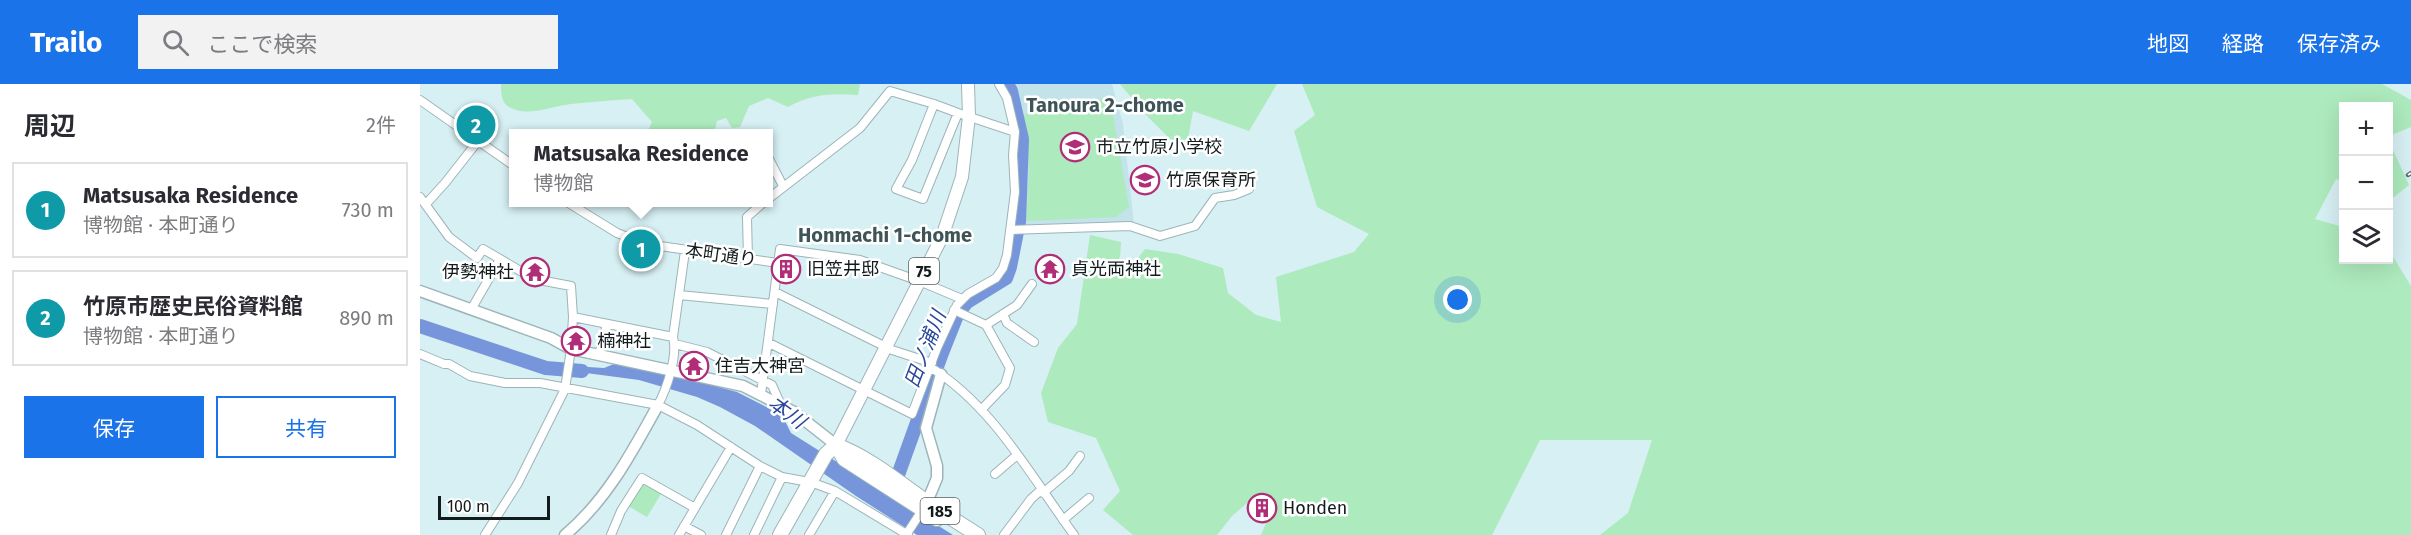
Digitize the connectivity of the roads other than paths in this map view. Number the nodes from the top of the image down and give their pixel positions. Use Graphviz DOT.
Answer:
graph roads {
  1 [pos="968,84"];
  2 [pos="999,84"];
  3 [pos="420,100"];
  4 [pos="934,104"];
  5 [pos="964,115"];
  6 [pos="1015,132"];
  7 [pos="478,141"];
  8 [pos="509,163"];
  9 [pos="773,167"];
  10 [pos="783,186"];
  11 [pos="1250,189"];
  12 [pos="773,195"];
  13 [pos="420,197"];
  14 [pos="426,204"];
  15 [pos="577,207"];
  16 [pos="758,207"];
  17 [pos="1015,229"];
  18 [pos="685,251"];
  19 [pos="748,259"];
  20 [pos="499,261"];
  21 [pos="778,264"];
  22 [pos="919,281"];
  23 [pos="1032,284"];
  24 [pos="420,291"];
  25 [pos="775,292"];
  26 [pos="680,295"];
  27 [pos="962,299"];
  28 [pos="773,304"];
  29 [pos="472,308"];
  30 [pos="954,310"];
  31 [pos="1003,314"];
  32 [pos="573,316"];
  33 [pos="607,324"];
  34 [pos="986,325"];
  35 [pos="674,340"];
  36 [pos="1034,342"];
  37 [pos="769,343"];
  38 [pos="885,346"];
  39 [pos="571,349"];
  40 [pos="420,354"];
  41 [pos="599,355"];
  42 [pos="935,369"];
  43 [pos="670,372"];
  44 [pos="763,381"];
  45 [pos="565,389"];
  46 [pos="863,390"];
  47 [pos="761,394"];
  48 [pos="780,403"];
  49 [pos="658,405"];
  50 [pos="981,410"];
  51 [pos="731,447"];
  52 [pos="831,452"];
  53 [pos="1017,455"];
  54 [pos="1080,456"];
  55 [pos="760,466"];
  56 [pos="995,474"];
  57 [pos="782,477"];
  58 [pos="815,479"];
  59 [pos="835,491"];
  60 [pos="1042,491"];
  61 [pos="1089,498"];
  62 [pos="695,508"];
  63 [pos="923,509"];
  64 [pos="1063,520"];
  65 [pos="684,526"];
  66 [pos="908,534"];
  67 [pos="485,535"];
  68 [pos="565,535"];
  69 [pos="611,535"];
  70 [pos="679,535"];
  71 [pos="701,535"];
  72 [pos="726,535"];
  73 [pos="754,535"];
  74 [pos="785,535"];
  75 [pos="809,535"];
  76 [pos="962,535"];
  77 [pos="978,535"];
  78 [pos="1004,535"];
  79 [pos="1074,535"];
  1 -- 5 [label="main road, 75"];
  2 -- 6 [label="street"];
  3 -- 7 [label="street"];
  4 -- 5 [label="street"];
  4 -- 5 [label="street"];
  4 -- 10 [label="street"];
  5 -- 6 [label="street"];
  5 -- 22 [label="main road, 75"];
  6 -- 17 [label="street"];
  7 -- 8 [label="street"];
  7 -- 14 [label="street"];
  9 -- 10 [label="street"];
  10 -- 12 [label="street"];
  11 -- 17 [label="street"];
  13 -- 14 [label="street"];
  14 -- 20 [label="street"];
  15 -- 18 [label="street, 本町通り"];
  16 -- 19 [label="street"];
  17 -- 27 [label="street"];
  18 -- 19 [label="street, 本町通り"];
  18 -- 26 [label="street"];
  19 -- 21 [label="street, 本町通り"];
  20 -- 29 [label="street"];
  20 -- 32 [label="street"];
  21 -- 22 [label="street"];
  21 -- 25 [label="street"];
  22 -- 27 [label="street"];
  22 -- 38 [label="main road, 75"];
  23 -- 31 [label="street"];
  24 -- 29 [label="street"];
  25 -- 28 [label="street"];
  25 -- 38 [label="street"];
  26 -- 28 [label="street"];
  26 -- 35 [label="street"];
  27 -- 30 [label="street"];
  28 -- 37 [label="street"];
  29 -- 39 [label="street"];
  30 -- 34 [label="street"];
  30 -- 42 [label="street"];
  31 -- 34 [label="street"];
  31 -- 36 [label="street"];
  32 -- 33 [label="street"];
  32 -- 39 [label="street"];
  33 -- 35 [label="street"];
  33 -- 41 [label="street"];
  34 -- 50 [label="street"];
  35 -- 43 [label="street"];
  35 -- 44 [label="street"];
  37 -- 44 [label="street"];
  37 -- 46 [label="street"];
  38 -- 42 [label="street"];
  38 -- 46 [label="main road, 75"];
  39 -- 41 [label="street"];
  39 -- 45 [label="street"];
  40 -- 45 [label="street"];
  41 -- 43 [label="street"];
  42 -- 46 [label="street"];
  42 -- 50 [label="street"];
  42 -- 63 [label="street"];
  43 -- 47 [label="street"];
  43 -- 49 [label="street"];
  44 -- 47 [label="street"];
  44 -- 48 [label="street"];
  45 -- 49 [label="street"];
  45 -- 67 [label="street"];
  46 -- 52 [label="main road, 75"];
  47 -- 48 [label="street"];
  48 -- 52 [label="street"];
  49 -- 51 [label="street"];
  49 -- 68 [label="street"];
  50 -- 53 [label="street"];
  51 -- 55 [label="street"];
  51 -- 62 [label="street"];
  52 -- 58 [label="highway"];
  52 -- 63 [label="highway, 185"];
  53 -- 56 [label="street"];
  53 -- 60 [label="street"];
  54 -- 60 [label="street"];
  55 -- 57 [label="street"];
  55 -- 72 [label="street"];
  57 -- 58 [label="street"];
  57 -- 73 [label="street"];
  58 -- 59 [label="street"];
  58 -- 74 [label="highway"];
  59 -- 66 [label="street"];
  59 -- 75 [label="street"];
  60 -- 64 [label="street"];
  60 -- 78 [label="street"];
  61 -- 64 [label="street"];
  62 -- 65 [label="street"];
  62 -- 69 [label="street"];
  63 -- 66 [label="street"];
  63 -- 76 [label="highway, 185"];
  63 -- 77 [label="highway, 185"];
  64 -- 79 [label="street"];
  65 -- 70 [label="street"];
  65 -- 71 [label="street"];
}
